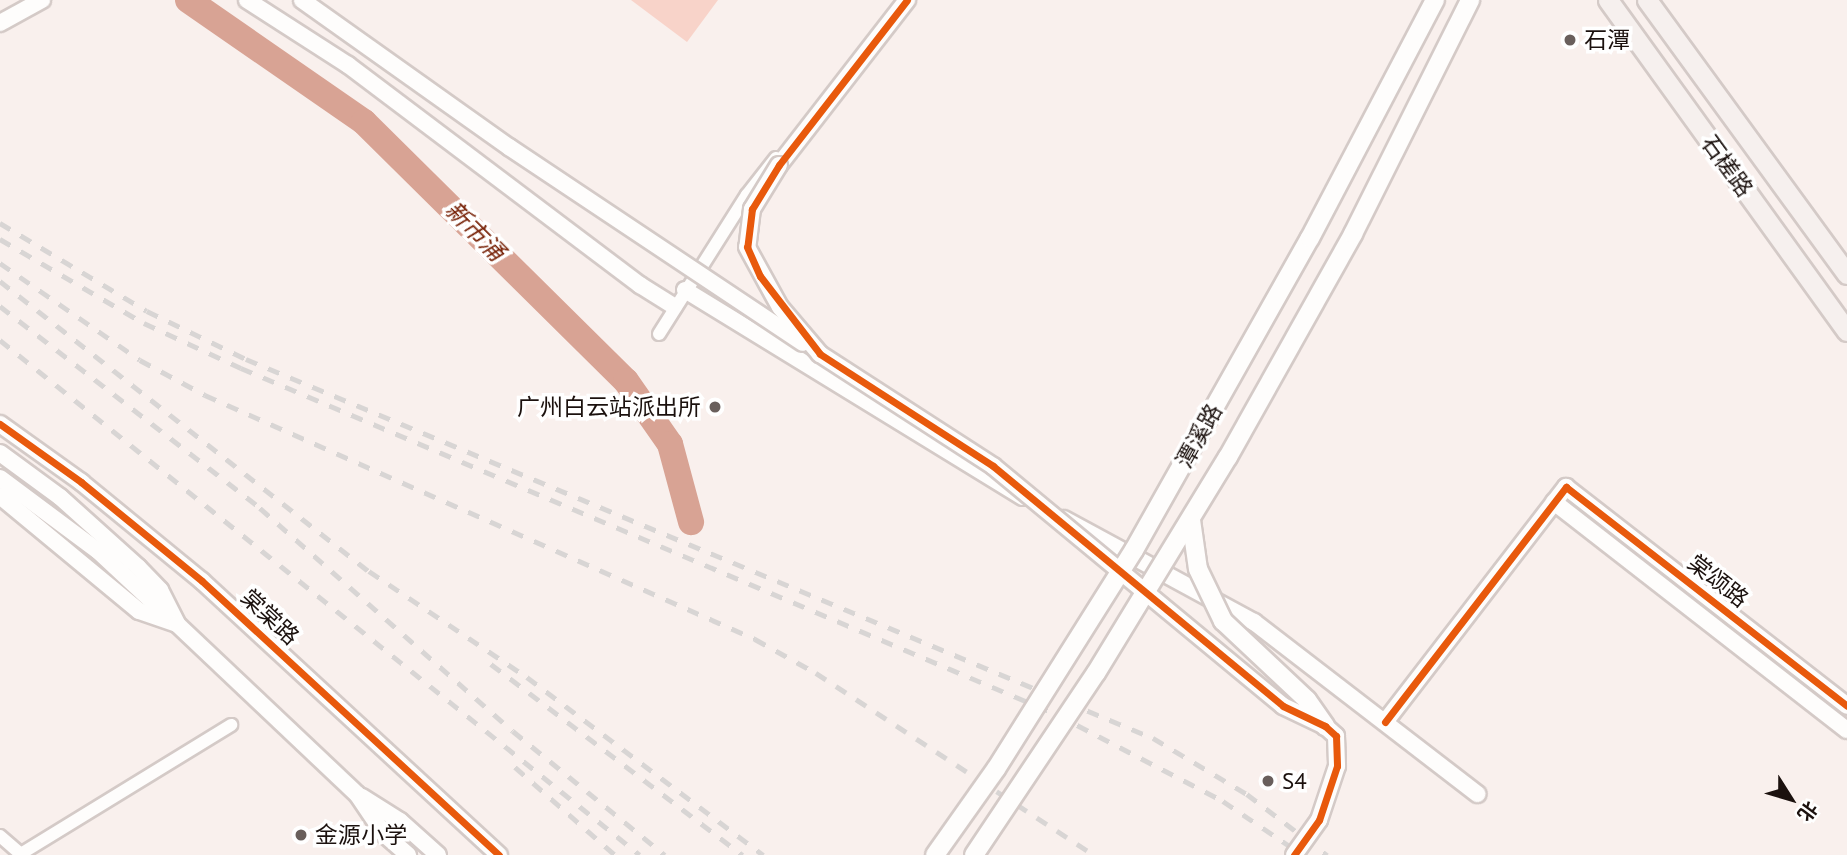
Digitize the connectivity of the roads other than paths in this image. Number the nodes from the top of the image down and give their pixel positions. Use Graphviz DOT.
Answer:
graph roads {
  1 [pos="16,0"];
  2 [pos="42,0"];
  3 [pos="247,0"];
  4 [pos="302,0"];
  5 [pos="906,0"];
  6 [pos="1435,0"];
  7 [pos="1458,0"];
  8 [pos="1470,0"];
  9 [pos="1608,0"];
  10 [pos="1647,0"];
  11 [pos="0,23"];
  12 [pos="1847,274"];
  13 [pos="684,290"];
  14 [pos="674,306"];
  15 [pos="1847,331"];
  16 [pos="659,334"];
  17 [pos="820,354"];
  18 [pos="0,424"];
  19 [pos="0,453"];
  20 [pos="0,478"];
  21 [pos="0,496"];
  22 [pos="1554,502"];
  23 [pos="177,624"];
  24 [pos="1847,706"];
  25 [pos="1385,722"];
  26 [pos="231,725"];
  27 [pos="1325,726"];
  28 [pos="1847,730"];
  29 [pos="357,794"];
  30 [pos="1477,794"];
  31 [pos="0,836"];
  32 [pos="20,855"];
  33 [pos="408,855"];
  34 [pos="438,855"];
  35 [pos="499,855"];
  36 [pos="935,855"];
  37 [pos="974,855"];
  38 [pos="1293,855"];
  1 -- 11 [label="street"];
  2 -- 11 [label="street"];
  3 -- 14 [label="street"];
  4 -- 17 [label="street, bridge"];
  5 -- 13 [label="street"];
  5 -- 17 [label="street, bridge"];
  6 -- 36 [label="main road, 潭溪路, bridge"];
  7 -- 27 [label="main road, bridge"];
  8 -- 37 [label="main road, 潭溪路, bridge"];
  9 -- 15 [label="main road, 石槎路"];
  10 -- 12 [label="main road, 石槎路"];
  13 -- 14 [label="street"];
  13 -- 25 [label="street"];
  14 -- 16 [label="street"];
  17 -- 27 [label="street, bridge"];
  18 -- 35 [label="street, 棠棠路"];
  19 -- 23 [label="street"];
  20 -- 23 [label="street"];
  21 -- 23 [label="street"];
  22 -- 24 [label="street, 棠颂路"];
  22 -- 25 [label="street"];
  22 -- 28 [label="street, 棠颂路"];
  23 -- 29 [label="street"];
  25 -- 30 [label="street"];
  26 -- 32 [label="street"];
  27 -- 38 [label="street, bridge"];
  29 -- 33 [label="street"];
  29 -- 34 [label="street"];
  31 -- 32 [label="street"];
}
